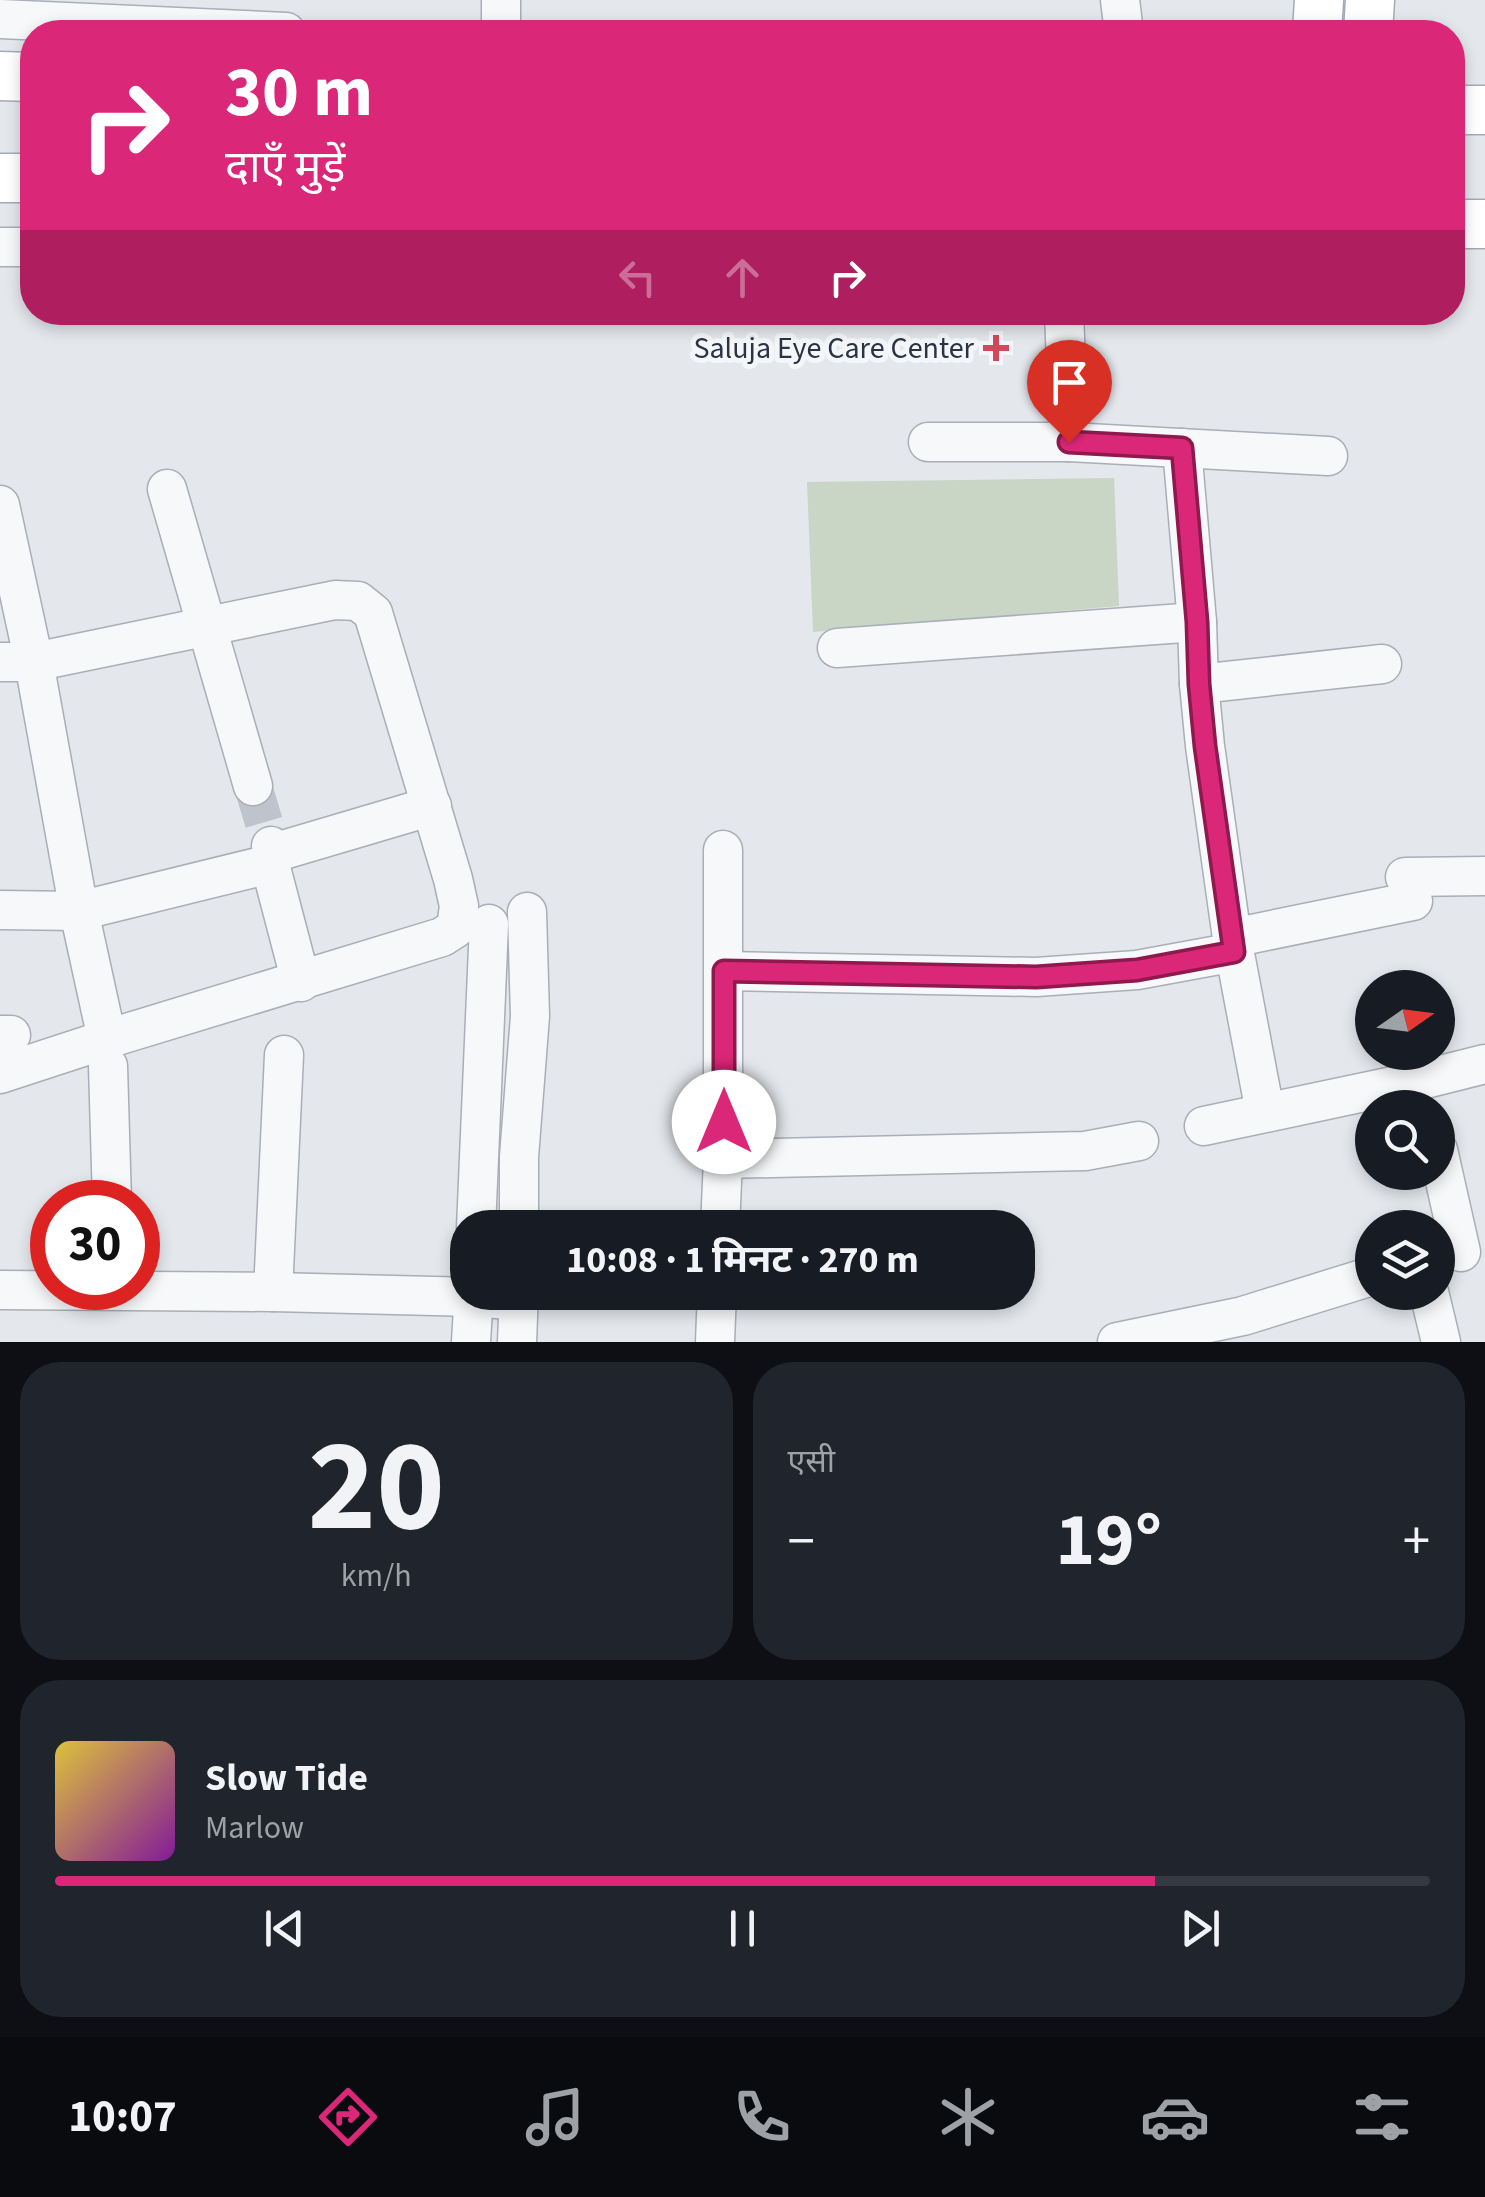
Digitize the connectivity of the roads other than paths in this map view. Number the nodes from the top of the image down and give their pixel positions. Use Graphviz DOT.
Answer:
graph roads {
  1 [pos="1395,0"];
  2 [pos="15,13"];
  3 [pos="115,20"];
  4 [pos="1379,20"];
  5 [pos="1064,325"];
  6 [pos="928,442"];
  7 [pos="1069,442"];
  8 [pos="1182,448"];
  9 [pos="1328,456"];
  10 [pos="167,488"];
  11 [pos="0,504"];
  12 [pos="1197,622"];
  13 [pos="206,626"];
  14 [pos="837,648"];
  15 [pos="17,662"];
  16 [pos="1382,664"];
  17 [pos="1199,684"];
  18 [pos="254,786"];
  19 [pos="432,806"];
  20 [pos="723,850"];
  21 [pos="271,854"];
  22 [pos="1485,876"];
  23 [pos="0,910"];
  24 [pos="79,910"];
  25 [pos="527,912"];
  26 [pos="489,924"];
  27 [pos="1233,945"];
  28 [pos="724,971"];
  29 [pos="301,982"];
  30 [pos="107,1052"];
  31 [pos="284,1055"];
  32 [pos="1485,1064"];
  33 [pos="0,1074"];
  34 [pos="1432,1090"];
  35 [pos="1355,1102"];
  36 [pos="1264,1112"];
  37 [pos="1204,1126"];
  38 [pos="1139,1141"];
  39 [pos="723,1159"];
  40 [pos="111,1180"];
  41 [pos="1447,1190"];
  42 [pos="477,1210"];
  43 [pos="519,1210"];
  44 [pos="721,1210"];
  45 [pos="1461,1252"];
  46 [pos="1355,1283"];
  47 [pos="0,1290"];
  48 [pos="30,1290"];
  49 [pos="160,1290"];
  50 [pos="273,1292"];
  51 [pos="450,1295"];
  52 [pos="473,1310"];
  53 [pos="518,1310"];
  54 [pos="716,1310"];
  55 [pos="1433,1310"];
  56 [pos="1246,1329"];
  57 [pos="470,1342"];
  58 [pos="517,1342"];
  59 [pos="715,1342"];
  60 [pos="1118,1342"];
  61 [pos="1441,1342"];
  1 -- 4 [label="street"];
  2 -- 3 [label="street"];
  5 -- 7 [label="street"];
  6 -- 7 [label="street"];
  7 -- 8 [label="street"];
  8 -- 9 [label="street"];
  8 -- 12 [label="street"];
  10 -- 13 [label="street"];
  11 -- 15 [label="street"];
  12 -- 14 [label="street"];
  12 -- 17 [label="street"];
  13 -- 15 [label="street"];
  13 -- 18 [label="street"];
  13 -- 19 [label="street"];
  15 -- 24 [label="street"];
  16 -- 17 [label="street"];
  17 -- 27 [label="street"];
  19 -- 21 [label="street"];
  19 -- 29 [label="street"];
  20 -- 28 [label="street"];
  21 -- 24 [label="street"];
  21 -- 29 [label="street"];
  22 -- 27 [label="street"];
  23 -- 24 [label="street"];
  24 -- 30 [label="street"];
  25 -- 43 [label="street"];
  26 -- 42 [label="street"];
  27 -- 28 [label="street"];
  27 -- 36 [label="street"];
  28 -- 39 [label="street"];
  29 -- 30 [label="street"];
  30 -- 33 [label="street"];
  30 -- 40 [label="street"];
  31 -- 50 [label="street"];
  32 -- 34 [label="street"];
  35 -- 36 [label="street"];
  36 -- 37 [label="street"];
  38 -- 39 [label="street"];
  39 -- 44 [label="street"];
  41 -- 45 [label="street"];
  46 -- 56 [label="street"];
  47 -- 48 [label="street"];
  49 -- 50 [label="street"];
  50 -- 51 [label="street"];
  52 -- 57 [label="street"];
  53 -- 58 [label="street"];
  54 -- 59 [label="street"];
  55 -- 61 [label="street"];
  56 -- 60 [label="street"];
}
